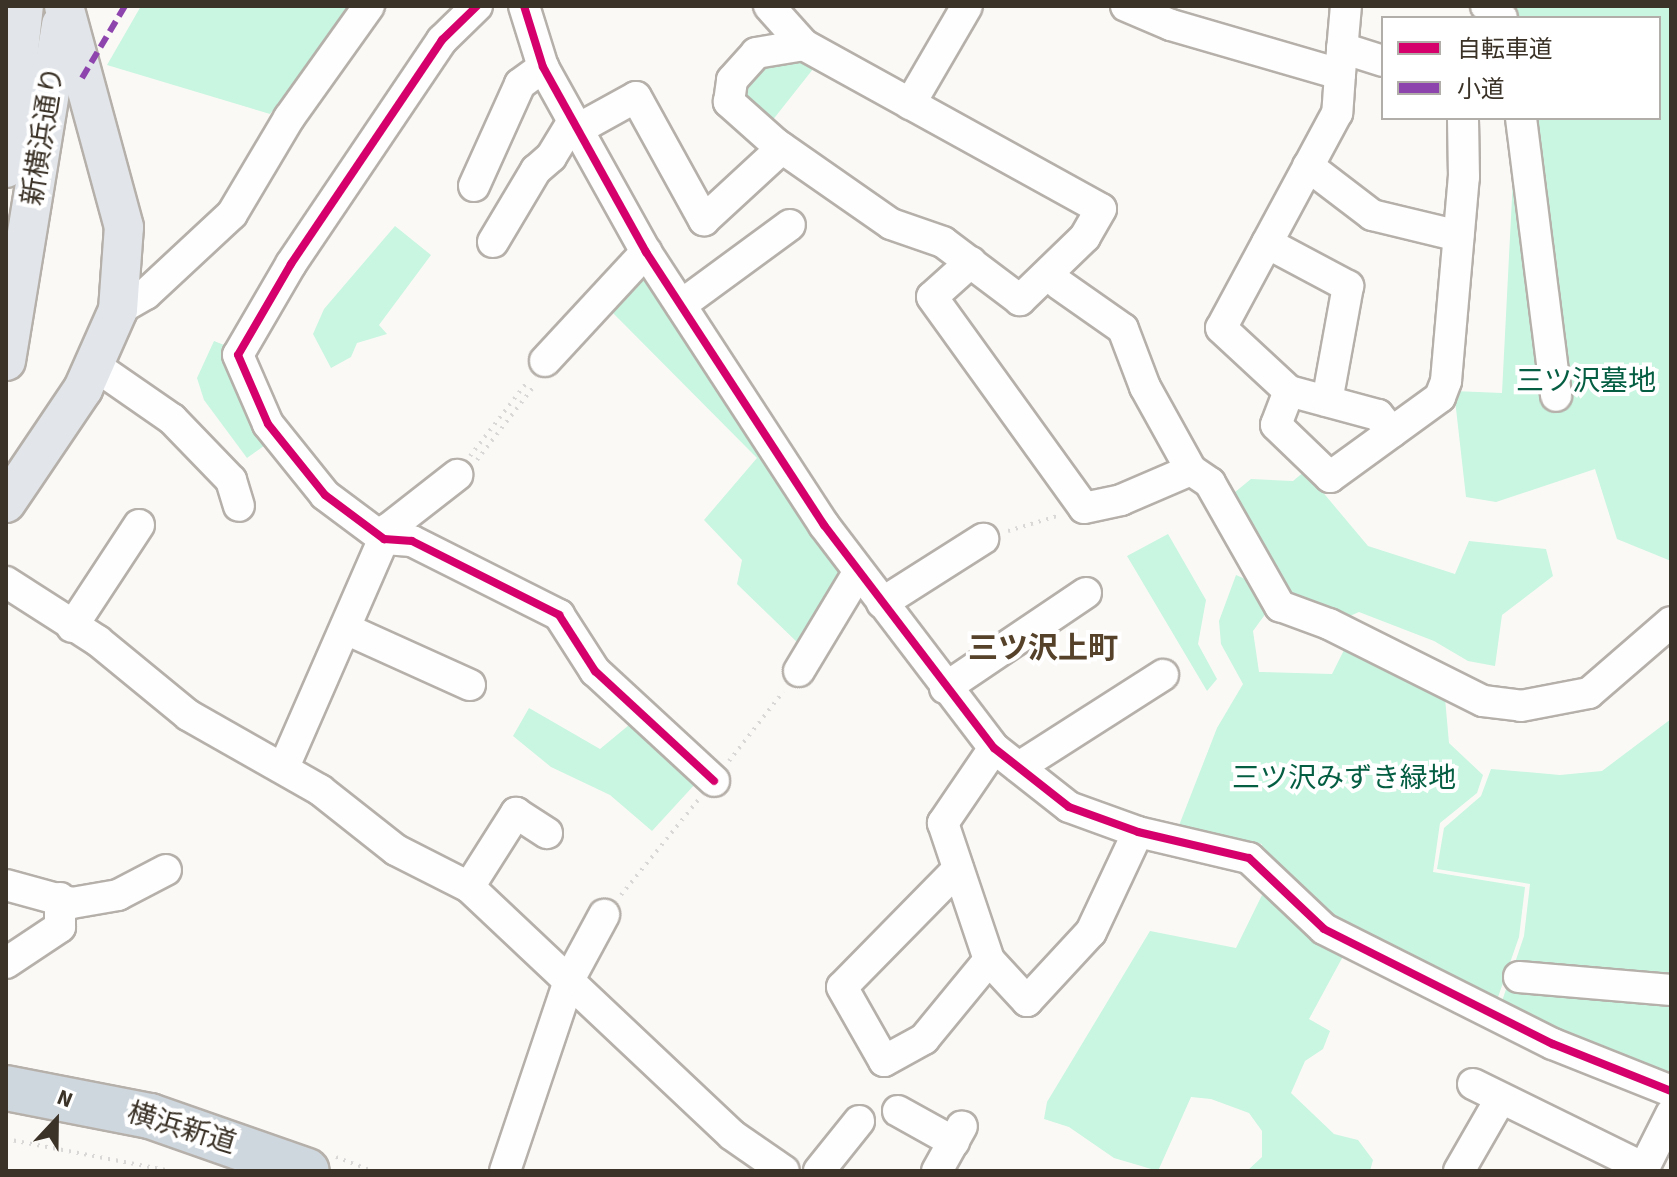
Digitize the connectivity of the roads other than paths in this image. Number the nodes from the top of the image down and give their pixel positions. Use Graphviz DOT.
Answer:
graph roads {
  1 [pos="64,6"];
  2 [pos="369,6"];
  3 [pos="477,6"];
  4 [pos="524,6"];
  5 [pos="769,6"];
  6 [pos="967,6"];
  7 [pos="1126,6"];
  8 [pos="1346,6"];
  9 [pos="16,20"];
  10 [pos="804,45"];
  11 [pos="1341,61"];
  12 [pos="1381,61"];
  13 [pos="6,65"];
  14 [pos="543,67"];
  15 [pos="910,104"];
  16 [pos="1463,120"];
  17 [pos="1521,120"];
  18 [pos="576,125"];
  19 [pos="782,148"];
  20 [pos="1308,166"];
  21 [pos="6,168"];
  22 [pos="474,186"];
  23 [pos="790,225"];
  24 [pos="1459,236"];
  25 [pos="493,242"];
  26 [pos="1267,243"];
  27 [pos="646,252"];
  28 [pos="971,262"];
  29 [pos="1052,279"];
  30 [pos="681,305"];
  31 [pos="118,310"];
  32 [pos="6,361"];
  33 [pos="94,365"];
  34 [pos="542,370"];
  35 [pos="1289,391"];
  36 [pos="1556,396"];
  37 [pos="1327,401"];
  38 [pos="1392,432"];
  39 [pos="1191,470"];
  40 [pos="465,471"];
  41 [pos="6,503"];
  42 [pos="239,506"];
  43 [pos="139,525"];
  44 [pos="384,539"];
  45 [pos="983,539"];
  46 [pos="858,573"];
  47 [pos="6,582"];
  48 [pos="1086,593"];
  49 [pos="882,603"];
  50 [pos="1671,622"];
  51 [pos="72,627"];
  52 [pos="346,629"];
  53 [pos="799,671"];
  54 [pos="1163,675"];
  55 [pos="470,685"];
  56 [pos="945,688"];
  57 [pos="994,748"];
  58 [pos="284,767"];
  59 [pos="1019,767"];
  60 [pos="714,781"];
  61 [pos="1138,832"];
  62 [pos="547,833"];
  63 [pos="958,869"];
  64 [pos="166,870"];
  65 [pos="6,885"];
  66 [pos="469,887"];
  67 [pos="60,898"];
  68 [pos="604,915"];
  69 [pos="989,960"];
  70 [pos="6,963"];
  71 [pos="1519,977"];
  72 [pos="570,978"];
  73 [pos="1671,990"];
  74 [pos="1473,1084"];
  75 [pos="6,1088"];
  76 [pos="1671,1091"];
  77 [pos="1501,1098"];
  78 [pos="898,1111"];
  79 [pos="1671,1114"];
  80 [pos="6,1117"];
  81 [pos="859,1121"];
  82 [pos="238,1171"];
  83 [pos="307,1171"];
  84 [pos="505,1171"];
  85 [pos="784,1171"];
  86 [pos="819,1171"];
  87 [pos="937,1171"];
  88 [pos="1459,1171"];
  1 -- 31 [label="main road"];
  1 -- 32 [label="main road, 新横浜通り"];
  2 -- 31 [label="street"];
  3 -- 44 [label="street"];
  4 -- 14 [label="street"];
  5 -- 10 [label="street"];
  6 -- 15 [label="street"];
  7 -- 11 [label="street"];
  8 -- 11 [label="street"];
  9 -- 13 [label="main road"];
  9 -- 21 [label="main road, 新横浜通り"];
  10 -- 15 [label="street"];
  10 -- 19 [label="street"];
  11 -- 12 [label="street"];
  11 -- 20 [label="street"];
  14 -- 18 [label="street"];
  14 -- 22 [label="street"];
  15 -- 29 [label="street"];
  16 -- 24 [label="street"];
  17 -- 36 [label="street"];
  18 -- 19 [label="street"];
  18 -- 25 [label="street"];
  18 -- 27 [label="street"];
  19 -- 28 [label="street"];
  20 -- 24 [label="street"];
  20 -- 26 [label="street"];
  23 -- 30 [label="street"];
  24 -- 38 [label="street"];
  26 -- 35 [label="street"];
  26 -- 37 [label="street"];
  27 -- 30 [label="street"];
  27 -- 34 [label="street"];
  28 -- 29 [label="street"];
  28 -- 39 [label="street"];
  29 -- 39 [label="street"];
  30 -- 46 [label="street"];
  31 -- 33 [label="main road"];
  33 -- 41 [label="main road"];
  33 -- 42 [label="street"];
  35 -- 37 [label="street"];
  35 -- 38 [label="street"];
  37 -- 38 [label="street"];
  39 -- 50 [label="street"];
  40 -- 44 [label="street"];
  43 -- 51 [label="street"];
  44 -- 52 [label="street"];
  44 -- 60 [label="street"];
  45 -- 49 [label="street"];
  46 -- 49 [label="street"];
  46 -- 53 [label="street"];
  47 -- 51 [label="street"];
  48 -- 56 [label="street"];
  49 -- 56 [label="street"];
  51 -- 58 [label="street"];
  52 -- 55 [label="street"];
  52 -- 58 [label="street"];
  54 -- 59 [label="street"];
  56 -- 57 [label="street"];
  57 -- 59 [label="street"];
  57 -- 63 [label="street"];
  58 -- 66 [label="street"];
  59 -- 61 [label="street"];
  61 -- 69 [label="street"];
  61 -- 76 [label="street"];
  62 -- 66 [label="street"];
  63 -- 69 [label="street"];
  63 -- 69 [label="street"];
  64 -- 67 [label="street"];
  65 -- 67 [label="street"];
  66 -- 72 [label="street"];
  67 -- 70 [label="street"];
  68 -- 72 [label="street"];
  71 -- 73 [label="street"];
  72 -- 84 [label="street"];
  72 -- 85 [label="street"];
  74 -- 77 [label="street"];
  75 -- 83 [label="highway, 横浜新道"];
  77 -- 79 [label="street"];
  77 -- 88 [label="street"];
  78 -- 87 [label="street"];
  80 -- 82 [label="highway, 横浜新道"];
  81 -- 86 [label="street"];
}
